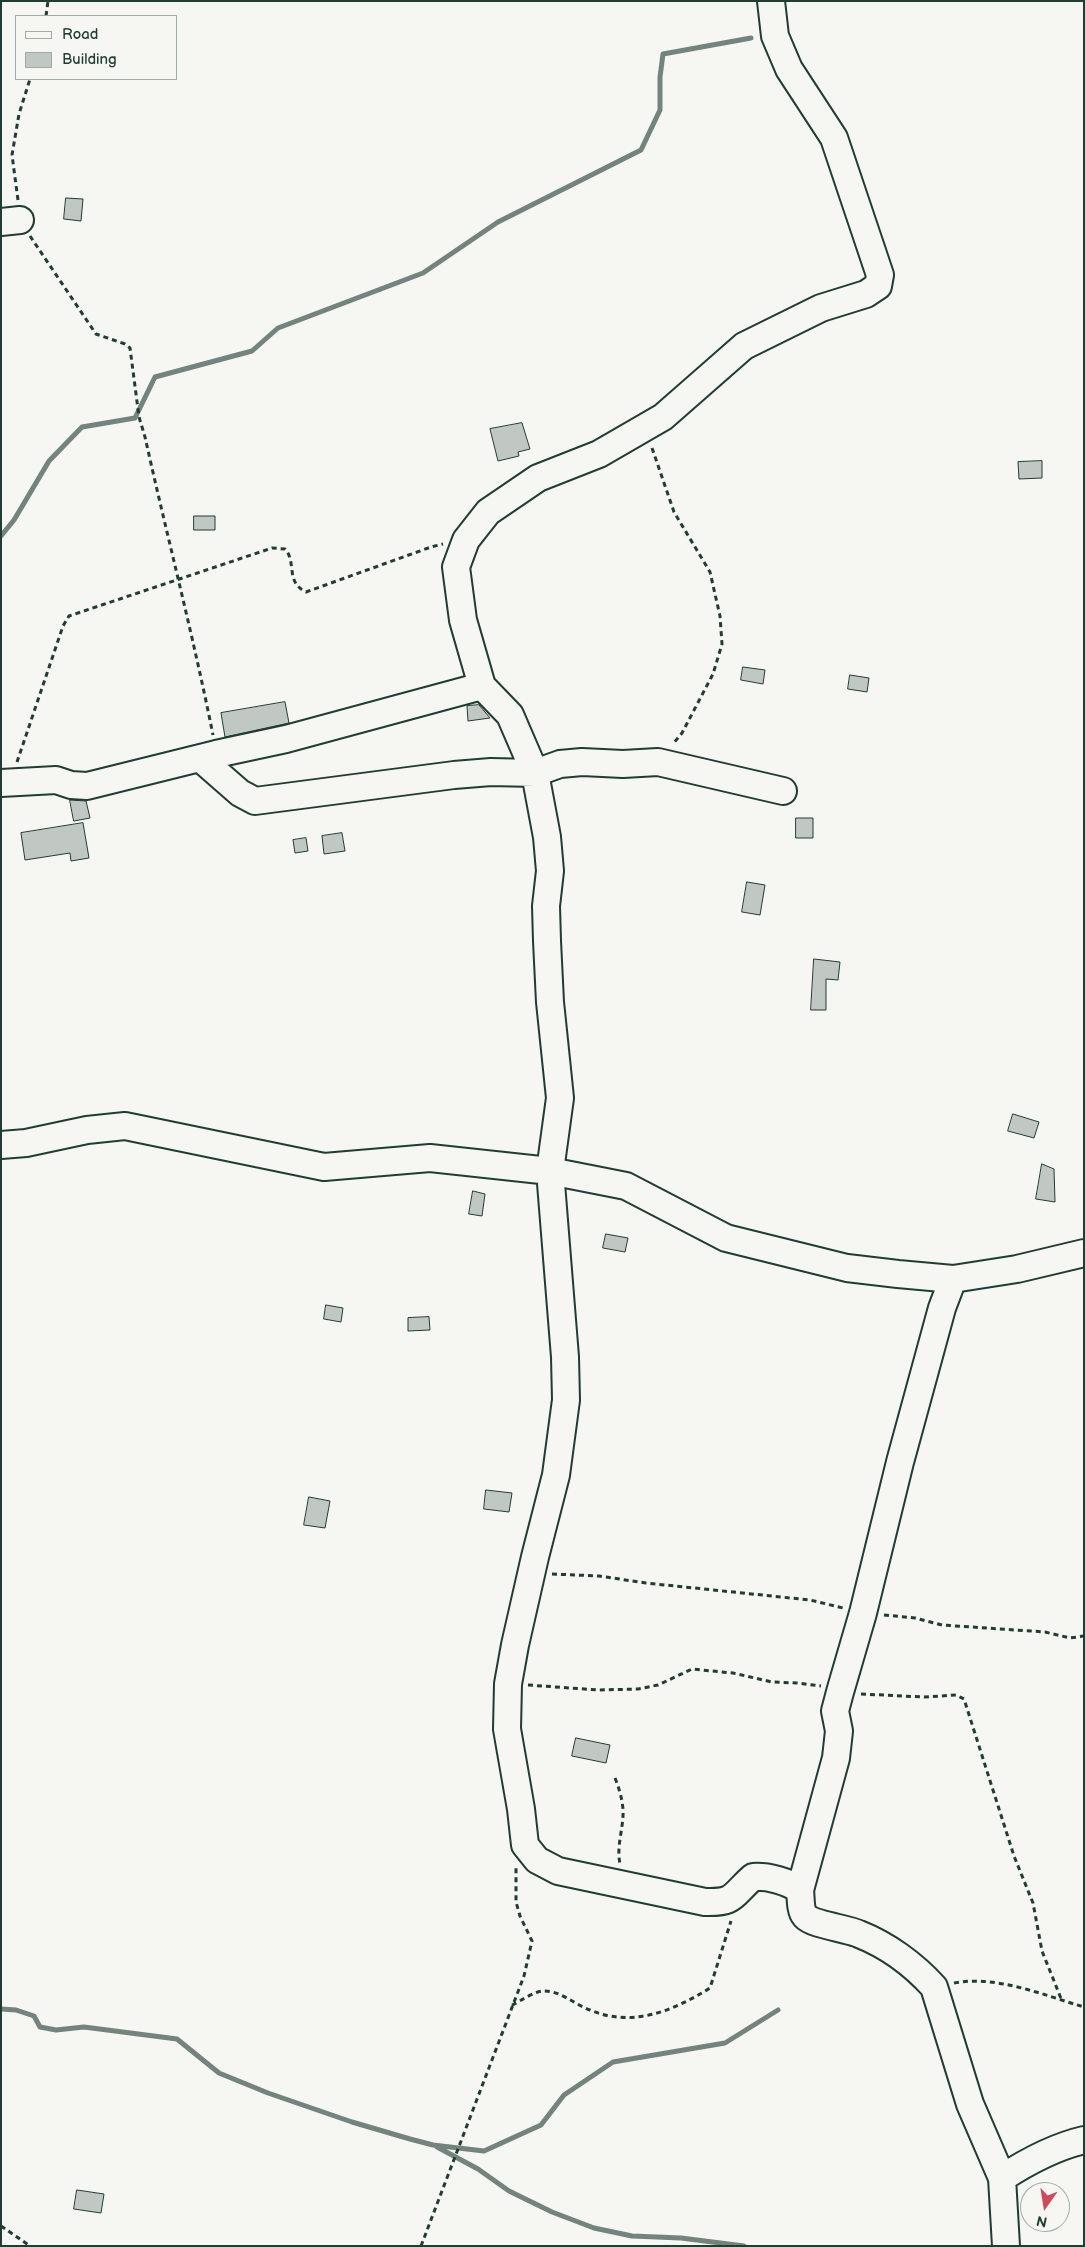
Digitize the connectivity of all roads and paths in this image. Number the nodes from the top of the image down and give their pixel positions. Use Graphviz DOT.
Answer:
graph roads {
  1 [pos="48,1"];
  2 [pos="771,1"];
  3 [pos="46,15"];
  4 [pos="30,80"];
  5 [pos="10,221"];
  6 [pos="651,447"];
  7 [pos="466,540"];
  8 [pos="176,578"];
  9 [pos="482,686"];
  10 [pos="208,756"];
  11 [pos="658,762"];
  12 [pos="535,773"];
  13 [pos="6,782"];
  14 [pos="783,792"];
  15 [pos="1,1145"];
  16 [pos="550,1171"];
  17 [pos="1084,1253"];
  18 [pos="952,1278"];
  19 [pos="531,1574"];
  20 [pos="863,1613"];
  21 [pos="1084,1636"];
  22 [pos="615,1778"];
  23 [pos="525,1845"];
  24 [pos="629,1885"];
  25 [pos="800,1890"];
  26 [pos="734,1897"];
  27 [pos="934,1987"];
  28 [pos="512,2005"];
  29 [pos="1084,2007"];
  30 [pos="1084,2140"];
  31 [pos="1002,2178"];
  32 [pos="1,2226"];
  33 [pos="27,2245"];
  34 [pos="421,2246"];
  35 [pos="1006,2246"];
  1 -- 3 [label="path"];
  2 -- 7 [label="street"];
  4 -- 5 [label="path"];
  5 -- 8 [label="path"];
  6 -- 11 [label="path"];
  7 -- 8 [label="path"];
  7 -- 9 [label="street"];
  8 -- 10 [label="path"];
  8 -- 13 [label="path"];
  9 -- 10 [label="street"];
  9 -- 12 [label="street"];
  10 -- 12 [label="street"];
  10 -- 13 [label="street"];
  11 -- 12 [label="street"];
  11 -- 14 [label="street"];
  12 -- 16 [label="street"];
  15 -- 16 [label="street"];
  16 -- 18 [label="street"];
  16 -- 19 [label="street"];
  17 -- 18 [label="street"];
  18 -- 20 [label="street"];
  19 -- 20 [label="path"];
  19 -- 23 [label="street"];
  20 -- 21 [label="path"];
  20 -- 25 [label="street"];
  22 -- 24 [label="path"];
  23 -- 24 [label="street"];
  23 -- 28 [label="path"];
  24 -- 26 [label="street"];
  25 -- 26 [label="street"];
  25 -- 27 [label="street"];
  26 -- 28 [label="path"];
  27 -- 29 [label="path"];
  27 -- 31 [label="street"];
  28 -- 34 [label="path"];
  30 -- 31 [label="street"];
  31 -- 35 [label="street"];
  32 -- 33 [label="path"];
}
